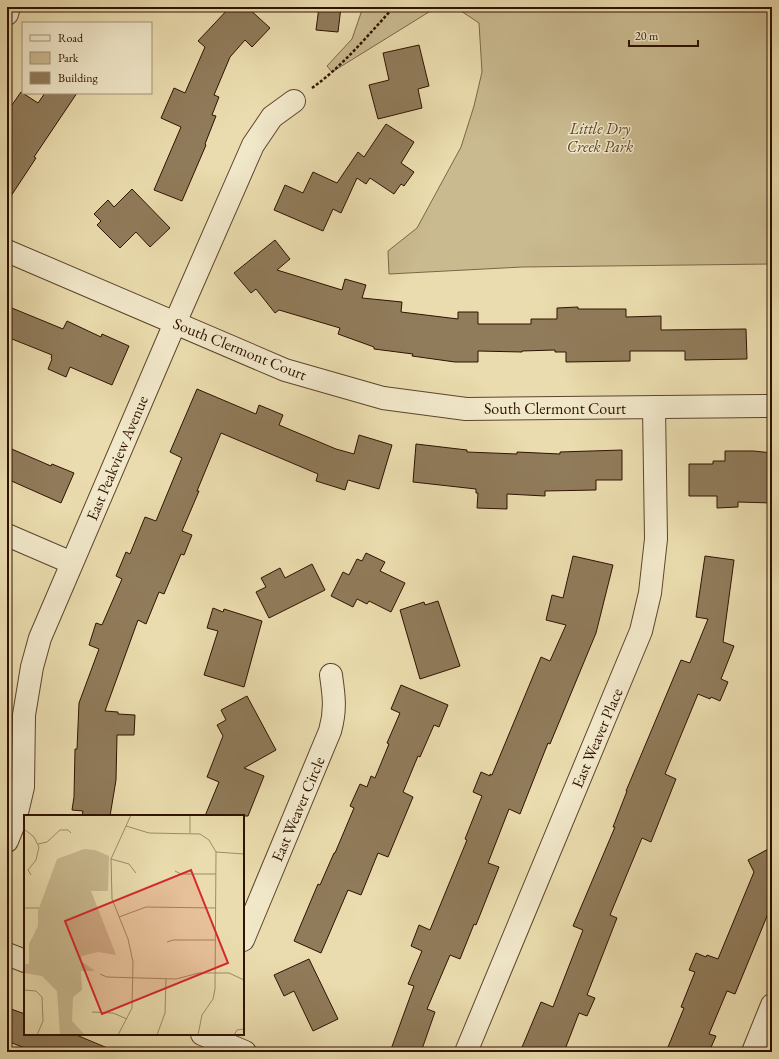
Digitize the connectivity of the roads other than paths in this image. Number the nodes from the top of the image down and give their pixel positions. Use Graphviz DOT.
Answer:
graph roads {
  1 [pos="9,7"];
  2 [pos="7,14"];
  3 [pos="294,101"];
  4 [pos="7,251"];
  5 [pos="175,323"];
  6 [pos="772,406"];
  7 [pos="654,407"];
  8 [pos="7,535"];
  9 [pos="72,563"];
  10 [pos="331,675"];
  11 [pos="7,841"];
  12 [pos="244,938"];
  13 [pos="7,954"];
  14 [pos="24,961"];
  15 [pos="772,1005"];
  16 [pos="205,1035"];
  17 [pos="245,1052"];
  18 [pos="466,1052"];
  19 [pos="753,1052"];
  1 -- 2 [label="street"];
  3 -- 5 [label="street, East Peakview Avenue"];
  4 -- 5 [label="street, South Clermont Court"];
  5 -- 7 [label="street, South Clermont Court"];
  5 -- 9 [label="street, East Peakview Avenue"];
  6 -- 7 [label="street, South Clermont Court"];
  7 -- 18 [label="street, East Weaver Place"];
  8 -- 9 [label="street"];
  9 -- 11 [label="street, East Peakview Avenue"];
  10 -- 12 [label="street, East Weaver Circle"];
  13 -- 14 [label="street"];
  15 -- 19 [label="street"];
  16 -- 17 [label="street"];
}
